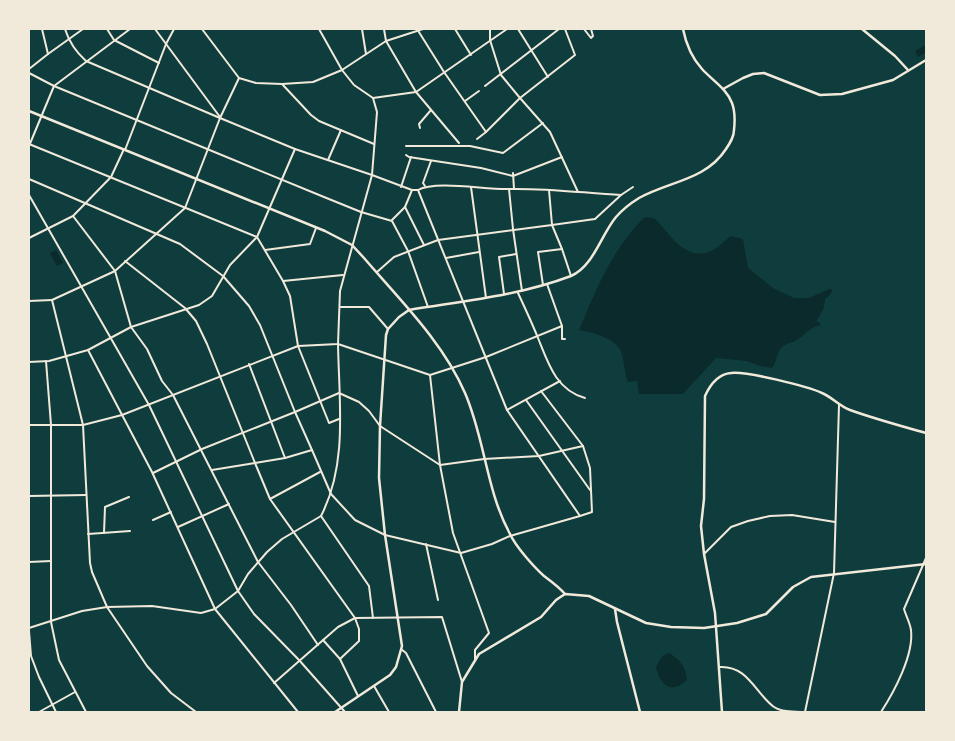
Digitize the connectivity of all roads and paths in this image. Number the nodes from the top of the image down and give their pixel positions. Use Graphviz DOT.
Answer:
graph roads {
  1 [pos="42,29"];
  2 [pos="65,29"];
  3 [pos="83,29"];
  4 [pos="107,29"];
  5 [pos="130,29"];
  6 [pos="155,29"];
  7 [pos="174,29"];
  8 [pos="202,29"];
  9 [pos="319,29"];
  10 [pos="362,29"];
  11 [pos="384,29"];
  12 [pos="423,29"];
  13 [pos="455,29"];
  14 [pos="490,29"];
  15 [pos="507,29"];
  16 [pos="518,29"];
  17 [pos="559,29"];
  18 [pos="565,29"];
  19 [pos="584,29"];
  20 [pos="591,29"];
  21 [pos="683,29"];
  22 [pos="862,29"];
  23 [pos="417,30"];
  24 [pos="68,39"];
  25 [pos="114,40"];
  26 [pos="490,40"];
  27 [pos="386,41"];
  28 [pos="166,44"];
  29 [pos="531,51"];
  30 [pos="48,54"];
  31 [pos="366,54"];
  32 [pos="471,55"];
  33 [pos="926,60"];
  34 [pos="86,61"];
  35 [pos="159,63"];
  36 [pos="29,69"];
  37 [pos="342,70"];
  38 [pos="908,70"];
  39 [pos="444,72"];
  40 [pos="29,74"];
  41 [pos="501,75"];
  42 [pos="548,77"];
  43 [pos="239,78"];
  44 [pos="282,84"];
  45 [pos="54,86"];
  46 [pos="485,86"];
  47 [pos="149,88"];
  48 [pos="723,89"];
  49 [pos="479,91"];
  50 [pos="416,92"];
  51 [pos="373,98"];
  52 [pos="520,98"];
  53 [pos="465,101"];
  54 [pos="431,110"];
  55 [pos="29,111"];
  56 [pos="41,116"];
  57 [pos="220,118"];
  58 [pos="136,119"];
  59 [pos="543,123"];
  60 [pos="420,128"];
  61 [pos="340,130"];
  62 [pos="486,132"];
  63 [pos="477,140"];
  64 [pos="460,143"];
  65 [pos="374,144"];
  66 [pos="29,145"];
  67 [pos="406,146"];
  68 [pos="208,149"];
  69 [pos="295,149"];
  70 [pos="124,150"];
  71 [pos="406,155"];
  72 [pos="562,156"];
  73 [pos="411,158"];
  74 [pos="328,160"];
  75 [pos="431,160"];
  76 [pos="372,174"];
  77 [pos="513,175"];
  78 [pos="111,177"];
  79 [pos="29,179"];
  80 [pos="196,179"];
  81 [pos="281,179"];
  82 [pos="401,186"];
  83 [pos="425,186"];
  84 [pos="471,187"];
  85 [pos="633,187"];
  86 [pos="509,189"];
  87 [pos="514,189"];
  88 [pos="412,190"];
  89 [pos="418,190"];
  90 [pos="549,190"];
  91 [pos="578,192"];
  92 [pos="29,195"];
  93 [pos="621,195"];
  94 [pos="85,202"];
  95 [pos="404,207"];
  96 [pos="185,208"];
  97 [pos="269,208"];
  98 [pos="361,212"];
  99 [pos="72,216"];
  100 [pos="392,220"];
  101 [pos="552,225"];
  102 [pos="316,228"];
  103 [pos="48,229"];
  104 [pos="512,229"];
  105 [pos="156,234"];
  106 [pos="477,234"];
  107 [pos="256,237"];
  108 [pos="29,238"];
  109 [pos="438,240"];
  110 [pos="352,245"];
  111 [pos="424,245"];
  112 [pos="562,249"];
  113 [pos="265,250"];
  114 [pos="408,252"];
  115 [pos="480,252"];
  116 [pos="516,254"];
  117 [pos="446,258"];
  118 [pos="125,260"];
  119 [pos="114,271"];
  120 [pos="376,272"];
  121 [pos="344,275"];
  122 [pos="223,276"];
  123 [pos="571,276"];
  124 [pos="283,281"];
  125 [pos="547,284"];
  126 [pos="543,285"];
  127 [pos="82,287"];
  128 [pos="522,291"];
  129 [pos="518,293"];
  130 [pos="504,295"];
  131 [pos="486,298"];
  132 [pos="52,300"];
  133 [pos="29,301"];
  134 [pos="464,302"];
  135 [pos="340,306"];
  136 [pos="428,307"];
  137 [pos="185,308"];
  138 [pos="408,310"];
  139 [pos="562,326"];
  140 [pos="131,327"];
  141 [pos="388,329"];
  142 [pos="537,337"];
  143 [pos="112,338"];
  144 [pos="565,339"];
  145 [pos="338,344"];
  146 [pos="298,346"];
  147 [pos="88,350"];
  148 [pos="67,356"];
  149 [pos="273,356"];
  150 [pos="486,357"];
  151 [pos="384,359"];
  152 [pos="46,361"];
  153 [pos="29,362"];
  154 [pos="249,364"];
  155 [pos="452,368"];
  156 [pos="430,375"];
  157 [pos="219,377"];
  158 [pos="560,381"];
  159 [pos="541,391"];
  160 [pos="339,393"];
  161 [pos="173,395"];
  162 [pos="585,398"];
  163 [pos="526,400"];
  164 [pos="319,401"];
  165 [pos="149,405"];
  166 [pos="839,405"];
  167 [pos="507,410"];
  168 [pos="295,412"];
  169 [pos="122,415"];
  170 [pos="339,419"];
  171 [pos="272,421"];
  172 [pos="29,425"];
  173 [pos="52,425"];
  174 [pos="83,425"];
  175 [pos="380,426"];
  176 [pos="926,433"];
  177 [pos="241,434"];
  178 [pos="583,446"];
  179 [pos="202,449"];
  180 [pos="312,450"];
  181 [pos="561,450"];
  182 [pos="539,456"];
  183 [pos="285,458"];
  184 [pos="484,459"];
  185 [pos="176,462"];
  186 [pos="255,463"];
  187 [pos="440,465"];
  188 [pos="212,470"];
  189 [pos="320,472"];
  190 [pos="153,473"];
  191 [pos="591,490"];
  192 [pos="331,494"];
  193 [pos="29,496"];
  194 [pos="52,496"];
  195 [pos="86,496"];
  196 [pos="129,497"];
  197 [pos="270,498"];
  198 [pos="229,504"];
  199 [pos="171,512"];
  200 [pos="202,516"];
  201 [pos="321,516"];
  202 [pos="580,516"];
  203 [pos="153,520"];
  204 [pos="835,522"];
  205 [pos="178,527"];
  206 [pos="130,531"];
  207 [pos="104,533"];
  208 [pos="294,533"];
  209 [pos="88,534"];
  210 [pos="385,535"];
  211 [pos="510,536"];
  212 [pos="426,544"];
  213 [pos="461,553"];
  214 [pos="704,554"];
  215 [pos="926,558"];
  216 [pos="51,561"];
  217 [pos="29,562"];
  218 [pos="258,562"];
  219 [pos="925,564"];
  220 [pos="834,573"];
  221 [pos="238,591"];
  222 [pos="565,594"];
  223 [pos="438,600"];
  224 [pos="108,606"];
  225 [pos="215,609"];
  226 [pos="615,609"];
  227 [pos="355,618"];
  228 [pos="373,618"];
  229 [pos="398,618"];
  230 [pos="51,622"];
  231 [pos="717,627"];
  232 [pos="29,629"];
  233 [pos="323,640"];
  234 [pos="318,645"];
  235 [pos="401,649"];
  236 [pos="475,659"];
  237 [pos="299,660"];
  238 [pos="340,660"];
  239 [pos="719,667"];
  240 [pos="462,682"];
  241 [pos="274,683"];
  242 [pos="374,686"];
  243 [pos="75,692"];
  244 [pos="358,696"];
  245 [pos="52,705"];
  246 [pos="342,708"];
  247 [pos="39,712"];
  248 [pos="56,712"];
  249 [pos="86,712"];
  250 [pos="196,712"];
  251 [pos="298,712"];
  252 [pos="335,712"];
  253 [pos="345,712"];
  254 [pos="389,712"];
  255 [pos="436,712"];
  256 [pos="458,712"];
  257 [pos="640,712"];
  258 [pos="722,712"];
  259 [pos="805,712"];
  260 [pos="881,712"];
  1 -- 30 [label="street"];
  2 -- 24 [label="street"];
  3 -- 24 [label="street"];
  4 -- 25 [label="street"];
  5 -- 25 [label="street"];
  6 -- 28 [label="street"];
  7 -- 28 [label="street"];
  8 -- 43 [label="street"];
  9 -- 37 [label="street"];
  10 -- 31 [label="street"];
  11 -- 27 [label="street"];
  12 -- 23 [label="street"];
  13 -- 32 [label="street"];
  14 -- 26 [label="street"];
  15 -- 26 [label="street"];
  16 -- 29 [label="street"];
  17 -- 29 [label="street"];
  18 -- 42 [label="street"];
  19 -- 20 [label="street"];
  21 -- 48 [label="street"];
  22 -- 38 [label="street"];
  23 -- 27 [label="street"];
  23 -- 39 [label="street"];
  24 -- 30 [label="street"];
  24 -- 34 [label="street"];
  25 -- 34 [label="street"];
  25 -- 35 [label="street"];
  26 -- 32 [label="street"];
  26 -- 41 [label="street"];
  27 -- 31 [label="street"];
  27 -- 50 [label="street"];
  28 -- 35 [label="street"];
  28 -- 57 [label="street"];
  29 -- 41 [label="street"];
  29 -- 42 [label="street"];
  30 -- 36 [label="street"];
  31 -- 37 [label="street"];
  32 -- 39 [label="street"];
  33 -- 38 [label="street"];
  34 -- 45 [label="street"];
  34 -- 47 [label="street"];
  35 -- 47 [label="street"];
  37 -- 44 [label="street"];
  37 -- 51 [label="street"];
  38 -- 48 [label="street"];
  39 -- 50 [label="street"];
  39 -- 53 [label="street"];
  40 -- 45 [label="street"];
  41 -- 46 [label="street"];
  41 -- 52 [label="street"];
  42 -- 52 [label="street"];
  43 -- 44 [label="street"];
  43 -- 57 [label="street"];
  44 -- 61 [label="street"];
  45 -- 56 [label="street"];
  45 -- 58 [label="street"];
  47 -- 57 [label="street"];
  47 -- 58 [label="street"];
  48 -- 123 [label="street"];
  49 -- 53 [label="street"];
  50 -- 51 [label="street"];
  50 -- 54 [label="street"];
  51 -- 65 [label="street"];
  52 -- 59 [label="street"];
  52 -- 62 [label="street"];
  53 -- 62 [label="street"];
  54 -- 60 [label="street"];
  54 -- 64 [label="street"];
  55 -- 56 [label="street"];
  56 -- 66 [label="street"];
  56 -- 70 [label="street"];
  57 -- 68 [label="street"];
  57 -- 69 [label="street"];
  58 -- 68 [label="street"];
  58 -- 70 [label="street"];
  59 -- 67 [label="street"];
  59 -- 72 [label="street"];
  61 -- 65 [label="street"];
  61 -- 74 [label="street"];
  62 -- 63 [label="street"];
  65 -- 76 [label="street"];
  66 -- 78 [label="street"];
  68 -- 80 [label="street"];
  68 -- 81 [label="street"];
  69 -- 74 [label="street"];
  69 -- 81 [label="street"];
  70 -- 78 [label="street"];
  70 -- 80 [label="street"];
  71 -- 73 [label="street"];
  72 -- 77 [label="street"];
  72 -- 91 [label="street"];
  73 -- 75 [label="street"];
  73 -- 82 [label="street"];
  74 -- 76 [label="street"];
  75 -- 77 [label="street"];
  75 -- 83 [label="street"];
  76 -- 82 [label="street"];
  76 -- 98 [label="street"];
  77 -- 87 [label="street"];
  78 -- 94 [label="street"];
  78 -- 96 [label="street"];
  79 -- 94 [label="street"];
  80 -- 96 [label="street"];
  80 -- 97 [label="street"];
  81 -- 97 [label="street"];
  81 -- 98 [label="street"];
  82 -- 88 [label="street"];
  83 -- 84 [label="street"];
  83 -- 89 [label="street"];
  84 -- 86 [label="street"];
  84 -- 106 [label="street"];
  85 -- 93 [label="street"];
  86 -- 87 [label="street"];
  86 -- 104 [label="street"];
  87 -- 90 [label="street"];
  88 -- 89 [label="street"];
  88 -- 95 [label="street"];
  89 -- 109 [label="street"];
  90 -- 91 [label="street"];
  90 -- 101 [label="street"];
  91 -- 93 [label="street"];
  92 -- 103 [label="street"];
  93 -- 101 [label="street"];
  94 -- 99 [label="street"];
  94 -- 105 [label="street"];
  95 -- 100 [label="street"];
  95 -- 111 [label="street"];
  96 -- 105 [label="street"];
  96 -- 107 [label="street"];
  97 -- 102 [label="street"];
  97 -- 107 [label="street"];
  98 -- 100 [label="street"];
  98 -- 110 [label="street"];
  99 -- 103 [label="street"];
  99 -- 119 [label="street"];
  100 -- 114 [label="street"];
  101 -- 104 [label="street"];
  101 -- 112 [label="street"];
  102 -- 110 [label="street"];
  102 -- 113 [label="street"];
  103 -- 108 [label="street"];
  103 -- 127 [label="street"];
  104 -- 106 [label="street"];
  104 -- 116 [label="street"];
  105 -- 118 [label="street"];
  105 -- 122 [label="street"];
  106 -- 109 [label="street"];
  106 -- 115 [label="street"];
  107 -- 113 [label="street"];
  107 -- 122 [label="street"];
  109 -- 111 [label="street"];
  109 -- 117 [label="street"];
  110 -- 120 [label="street"];
  110 -- 121 [label="street"];
  111 -- 114 [label="street"];
  112 -- 123 [label="street"];
  112 -- 126 [label="street"];
  113 -- 124 [label="street"];
  114 -- 120 [label="street"];
  114 -- 136 [label="street"];
  115 -- 117 [label="street"];
  115 -- 131 [label="street"];
  116 -- 128 [label="street"];
  116 -- 130 [label="street"];
  117 -- 134 [label="street"];
  118 -- 119 [label="street"];
  118 -- 137 [label="street"];
  119 -- 127 [label="street"];
  119 -- 140 [label="street"];
  120 -- 138 [label="street"];
  121 -- 124 [label="street"];
  121 -- 135 [label="street"];
  122 -- 137 [label="street"];
  122 -- 149 [label="street"];
  123 -- 125 [label="street"];
  124 -- 146 [label="street"];
  125 -- 126 [label="street"];
  125 -- 139 [label="street"];
  126 -- 128 [label="street"];
  127 -- 132 [label="street"];
  127 -- 143 [label="street"];
  128 -- 129 [label="street"];
  129 -- 130 [label="street"];
  129 -- 142 [label="street"];
  130 -- 131 [label="street"];
  131 -- 134 [label="street"];
  132 -- 133 [label="street"];
  132 -- 148 [label="street"];
  134 -- 136 [label="street"];
  134 -- 150 [label="street"];
  135 -- 141 [label="street"];
  135 -- 145 [label="street"];
  136 -- 138 [label="street"];
  137 -- 140 [label="street"];
  137 -- 157 [label="street"];
  138 -- 141 [label="street"];
  138 -- 155 [label="street"];
  139 -- 142 [label="street"];
  139 -- 144 [label="street"];
  140 -- 143 [label="street"];
  140 -- 161 [label="street"];
  141 -- 151 [label="street"];
  142 -- 150 [label="street"];
  142 -- 158 [label="street"];
  143 -- 147 [label="street"];
  143 -- 165 [label="street"];
  145 -- 146 [label="street"];
  145 -- 151 [label="street"];
  145 -- 160 [label="street"];
  146 -- 149 [label="street"];
  146 -- 164 [label="street"];
  147 -- 148 [label="street"];
  147 -- 169 [label="street"];
  148 -- 152 [label="street"];
  148 -- 174 [label="street"];
  149 -- 154 [label="street"];
  149 -- 168 [label="street"];
  150 -- 155 [label="street"];
  150 -- 167 [label="street"];
  151 -- 156 [label="street"];
  151 -- 175 [label="street"];
  152 -- 153 [label="street"];
  152 -- 173 [label="street"];
  154 -- 157 [label="street"];
  154 -- 171 [label="street"];
  155 -- 156 [label="street"];
  155 -- 184 [label="street"];
  156 -- 187 [label="street"];
  157 -- 161 [label="street"];
  157 -- 177 [label="street"];
  158 -- 159 [label="street"];
  158 -- 162 [label="street"];
  159 -- 163 [label="street"];
  159 -- 178 [label="street"];
  160 -- 164 [label="street"];
  160 -- 170 [label="street"];
  160 -- 175 [label="street"];
  161 -- 165 [label="street"];
  161 -- 179 [label="street"];
  163 -- 167 [label="street"];
  163 -- 181 [label="street"];
  164 -- 168 [label="street"];
  164 -- 170 [label="street"];
  165 -- 169 [label="street"];
  165 -- 185 [label="street"];
  166 -- 176 [label="street"];
  166 -- 204 [label="street"];
  166 -- 214 [label="street"];
  167 -- 182 [label="street"];
  168 -- 171 [label="street"];
  168 -- 180 [label="street"];
  169 -- 174 [label="street"];
  169 -- 190 [label="street"];
  170 -- 192 [label="street"];
  171 -- 177 [label="street"];
  171 -- 183 [label="street"];
  172 -- 173 [label="street"];
  173 -- 174 [label="street"];
  173 -- 194 [label="street"];
  174 -- 195 [label="street"];
  175 -- 187 [label="street"];
  175 -- 210 [label="street"];
  177 -- 179 [label="street"];
  177 -- 186 [label="street"];
  178 -- 181 [label="street"];
  178 -- 191 [label="street"];
  179 -- 185 [label="street"];
  179 -- 188 [label="street"];
  180 -- 183 [label="street"];
  180 -- 189 [label="street"];
  181 -- 182 [label="street"];
  181 -- 191 [label="street"];
  182 -- 184 [label="street"];
  182 -- 202 [label="street"];
  183 -- 186 [label="street"];
  184 -- 187 [label="street"];
  184 -- 211 [label="street"];
  185 -- 190 [label="street"];
  185 -- 200 [label="street"];
  186 -- 188 [label="street"];
  186 -- 197 [label="street"];
  187 -- 213 [label="street"];
  188 -- 198 [label="street"];
  189 -- 192 [label="street"];
  189 -- 197 [label="street"];
  190 -- 199 [label="street"];
  191 -- 202 [label="street"];
  192 -- 201 [label="street"];
  192 -- 210 [label="street"];
  193 -- 194 [label="street"];
  194 -- 195 [label="street"];
  194 -- 216 [label="street"];
  195 -- 209 [label="street"];
  196 -- 207 [label="street"];
  197 -- 208 [label="street"];
  198 -- 200 [label="street"];
  198 -- 218 [label="street"];
  199 -- 203 [label="street"];
  199 -- 205 [label="street"];
  200 -- 205 [label="street"];
  200 -- 221 [label="street"];
  201 -- 208 [label="street"];
  201 -- 228 [label="street"];
  202 -- 211 [label="street"];
  204 -- 214 [label="street"];
  204 -- 220 [label="street"];
  205 -- 225 [label="street"];
  206 -- 207 [label="street"];
  207 -- 209 [label="street"];
  208 -- 218 [label="street"];
  208 -- 227 [label="street"];
  209 -- 224 [label="street"];
  210 -- 212 [label="street"];
  210 -- 229 [label="street"];
  211 -- 213 [label="street"];
  211 -- 222 [label="street"];
  212 -- 213 [label="street"];
  212 -- 223 [label="street"];
  213 -- 236 [label="street"];
  214 -- 231 [label="street"];
  215 -- 219 [label="street"];
  216 -- 217 [label="street"];
  216 -- 230 [label="street"];
  218 -- 221 [label="street"];
  218 -- 234 [label="street"];
  219 -- 220 [label="street"];
  219 -- 260 [label="street"];
  220 -- 231 [label="street"];
  220 -- 259 [label="street"];
  221 -- 225 [label="street"];
  221 -- 237 [label="street"];
  222 -- 226 [label="street"];
  222 -- 236 [label="street"];
  224 -- 225 [label="street"];
  224 -- 230 [label="street"];
  224 -- 250 [label="street"];
  225 -- 241 [label="street"];
  226 -- 231 [label="street"];
  226 -- 257 [label="street"];
  227 -- 228 [label="street"];
  227 -- 233 [label="street"];
  227 -- 238 [label="street"];
  228 -- 229 [label="street"];
  229 -- 235 [label="street"];
  229 -- 240 [label="street"];
  230 -- 232 [label="street"];
  230 -- 243 [label="street"];
  231 -- 239 [label="street"];
  232 -- 245 [label="street"];
  233 -- 234 [label="street"];
  233 -- 238 [label="street"];
  234 -- 237 [label="street"];
  235 -- 242 [label="street"];
  235 -- 255 [label="street"];
  236 -- 240 [label="street"];
  237 -- 241 [label="street"];
  237 -- 246 [label="street"];
  238 -- 244 [label="street"];
  239 -- 258 [label="street"];
  239 -- 259 [label="street"];
  240 -- 256 [label="street"];
  241 -- 251 [label="street"];
  242 -- 244 [label="street"];
  242 -- 254 [label="street"];
  243 -- 245 [label="street"];
  243 -- 249 [label="street"];
  244 -- 246 [label="street"];
  245 -- 247 [label="street"];
  245 -- 248 [label="street"];
  246 -- 252 [label="street"];
  246 -- 253 [label="street"];
}
